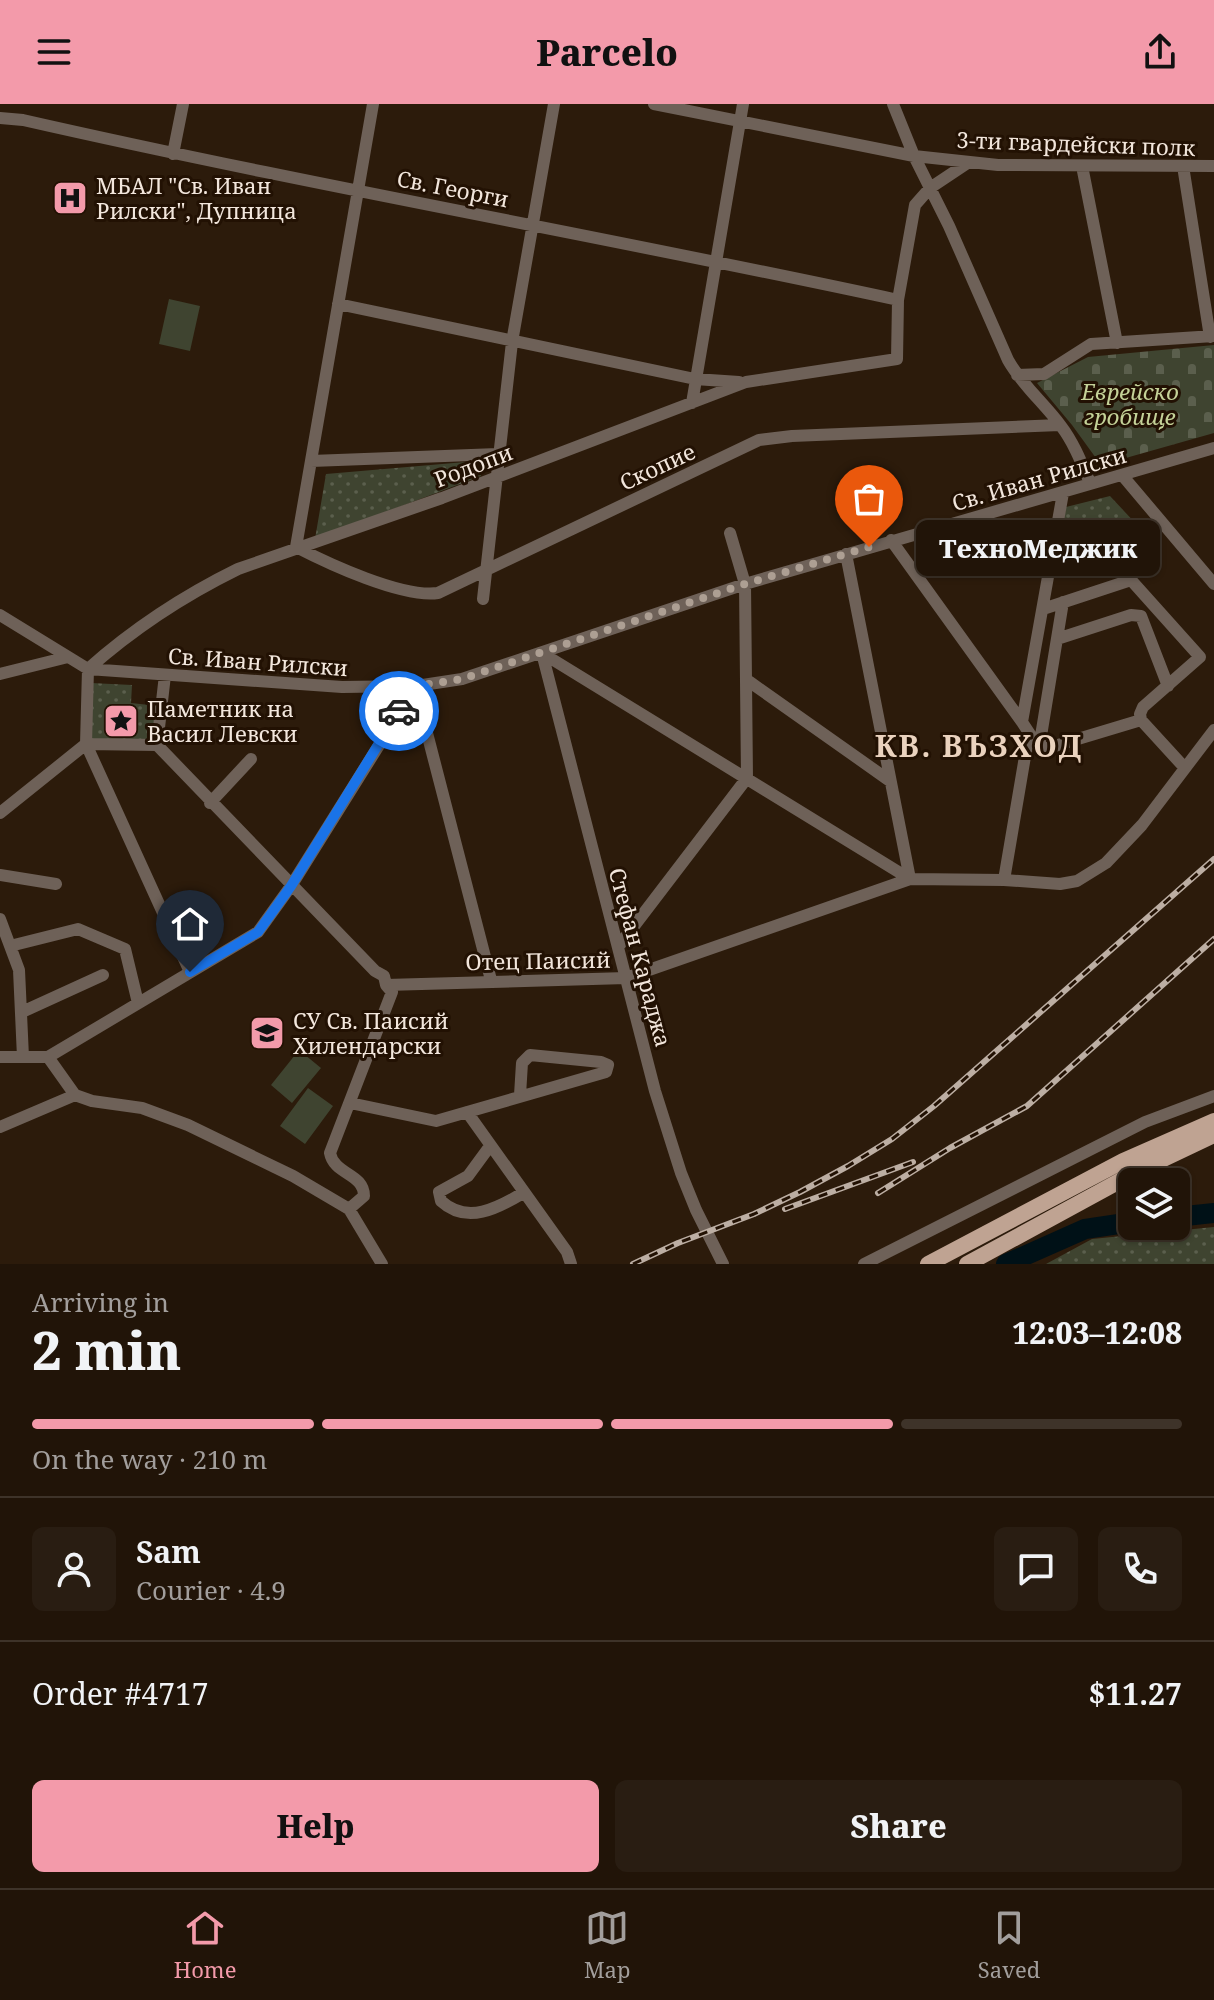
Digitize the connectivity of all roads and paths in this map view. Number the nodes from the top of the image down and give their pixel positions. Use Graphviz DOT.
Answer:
graph roads {
  1 [pos="183,104"];
  2 [pos="373,104"];
  3 [pos="554,104"];
  4 [pos="654,104"];
  5 [pos="743,104"];
  6 [pos="893,104"];
  7 [pos="0,118"];
  8 [pos="740,122"];
  9 [pos="173,154"];
  10 [pos="914,156"];
  11 [pos="969,162"];
  12 [pos="1082,166"];
  13 [pos="1183,166"];
  14 [pos="1214,166"];
  15 [pos="930,188"];
  16 [pos="359,189"];
  17 [pos="534,225"];
  18 [pos="715,263"];
  19 [pos="898,300"];
  20 [pos="338,304"];
  21 [pos="1212,336"];
  22 [pos="512,342"];
  23 [pos="1117,343"];
  24 [pos="1017,375"];
  25 [pos="695,379"];
  26 [pos="746,382"];
  27 [pos="692,403"];
  28 [pos="1060,425"];
  29 [pos="1214,448"];
  30 [pos="498,454"];
  31 [pos="311,461"];
  32 [pos="1122,475"];
  33 [pos="495,477"];
  34 [pos="1090,483"];
  35 [pos="1063,493"];
  36 [pos="730,533"];
  37 [pos="891,540"];
  38 [pos="296,547"];
  39 [pos="846,554"];
  40 [pos="485,570"];
  41 [pos="745,584"];
  42 [pos="1214,584"];
  43 [pos="483,599"];
  44 [pos="1063,602"];
  45 [pos="1043,609"];
  46 [pos="0,615"];
  47 [pos="1057,639"];
  48 [pos="542,653"];
  49 [pos="68,657"];
  50 [pos="88,669"];
  51 [pos="0,674"];
  52 [pos="165,675"];
  53 [pos="747,680"];
  54 [pos="416,686"];
  55 [pos="1168,686"];
  56 [pos="420,706"];
  57 [pos="1141,720"];
  58 [pos="1026,727"];
  59 [pos="1214,730"];
  60 [pos="86,744"];
  61 [pos="157,745"];
  62 [pos="1039,748"];
  63 [pos="251,759"];
  64 [pos="1184,767"];
  65 [pos="747,778"];
  66 [pos="890,781"];
  67 [pos="210,803"];
  68 [pos="0,813"];
  69 [pos="0,875"];
  70 [pos="910,879"];
  71 [pos="1004,880"];
  72 [pos="56,884"];
  73 [pos="291,886"];
  74 [pos="309,905"];
  75 [pos="274,909"];
  76 [pos="0,919"];
  77 [pos="10,946"];
  78 [pos="618,947"];
  79 [pos="190,972"];
  80 [pos="103,975"];
  81 [pos="626,978"];
  82 [pos="491,980"];
  83 [pos="386,985"];
  84 [pos="138,1003"];
  85 [pos="22,1012"];
  86 [pos="0,1057"];
  87 [pos="23,1057"];
  88 [pos="48,1057"];
  89 [pos="75,1095"];
  90 [pos="520,1095"];
  91 [pos="1214,1096"];
  92 [pos="350,1103"];
  93 [pos="467,1112"];
  94 [pos="1214,1121"];
  95 [pos="0,1127"];
  96 [pos="1214,1135"];
  97 [pos="490,1146"];
  98 [pos="523,1193"];
  99 [pos="349,1209"];
  100 [pos="382,1264"];
  101 [pos="571,1264"];
  102 [pos="723,1264"];
  103 [pos="864,1264"];
  104 [pos="928,1264"];
  105 [pos="967,1264"];
  1 -- 9 [label="street"];
  2 -- 16 [label="street"];
  3 -- 17 [label="street"];
  4 -- 8 [label="street, 3-ти гвардейски полк"];
  5 -- 8 [label="street"];
  6 -- 10 [label="street"];
  7 -- 9 [label="street, Св. Георги"];
  8 -- 10 [label="street, 3-ти гвардейски полк"];
  8 -- 18 [label="street"];
  9 -- 16 [label="street, Св. Георги"];
  10 -- 11 [label="street, 3-ти гвардейски полк"];
  10 -- 15 [label="street"];
  11 -- 12 [label="street, 3-ти гвардейски полк"];
  11 -- 15 [label="street"];
  12 -- 13 [label="street, 3-ти гвардейски полк"];
  12 -- 23 [label="street"];
  13 -- 14 [label="street, 3-ти гвардейски полк"];
  13 -- 21 [label="street"];
  15 -- 19 [label="street"];
  15 -- 24 [label="street"];
  16 -- 17 [label="street, Св. Георги"];
  16 -- 20 [label="street"];
  17 -- 18 [label="street, Св. Георги"];
  17 -- 22 [label="street"];
  18 -- 19 [label="street, Св. Георги"];
  18 -- 25 [label="street"];
  19 -- 26 [label="street, Родопи"];
  20 -- 22 [label="street"];
  20 -- 31 [label="street"];
  21 -- 23 [label="street"];
  22 -- 25 [label="street"];
  22 -- 30 [label="street"];
  23 -- 24 [label="street"];
  24 -- 28 [label="street"];
  25 -- 26 [label="street"];
  25 -- 27 [label="street"];
  26 -- 27 [label="street, Родопи"];
  27 -- 33 [label="street, Родопи"];
  28 -- 34 [label="street"];
  28 -- 40 [label="street, Скопие"];
  29 -- 32 [label="street, Св. Иван Рилски"];
  30 -- 31 [label="street"];
  30 -- 33 [label="street"];
  31 -- 38 [label="street"];
  32 -- 34 [label="street, Св. Иван Рилски"];
  32 -- 42 [label="street"];
  33 -- 38 [label="street, Родопи"];
  33 -- 40 [label="street"];
  34 -- 35 [label="street, Св. Иван Рилски"];
  35 -- 37 [label="street, Св. Иван Рилски"];
  35 -- 45 [label="street"];
  36 -- 41 [label="street"];
  37 -- 39 [label="street, Св. Иван Рилски"];
  37 -- 58 [label="street"];
  38 -- 40 [label="street, Скопие"];
  38 -- 50 [label="street, Родопи"];
  39 -- 41 [label="street, Св. Иван Рилски"];
  39 -- 66 [label="street"];
  40 -- 43 [label="street"];
  41 -- 48 [label="street, Св. Иван Рилски"];
  41 -- 53 [label="street"];
  44 -- 45 [label="street"];
  44 -- 47 [label="street"];
  44 -- 55 [label="street"];
  45 -- 58 [label="street"];
  46 -- 49 [label="street, Св. Иван Рилски"];
  47 -- 55 [label="street"];
  47 -- 62 [label="street"];
  48 -- 54 [label="street, Св. Иван Рилски"];
  48 -- 65 [label="street"];
  48 -- 78 [label="street, Стефан Караджа"];
  49 -- 50 [label="street, Св. Иван Рилски"];
  49 -- 51 [label="street"];
  50 -- 52 [label="street, Св. Иван Рилски"];
  50 -- 60 [label="street"];
  52 -- 54 [label="street, Св. Иван Рилски"];
  52 -- 61 [label="street"];
  53 -- 65 [label="street"];
  53 -- 66 [label="street"];
  54 -- 73 [label="street"];
  55 -- 57 [label="street"];
  56 -- 82 [label="street"];
  57 -- 62 [label="street"];
  57 -- 64 [label="street"];
  58 -- 62 [label="street"];
  58 -- 71 [label="street"];
  59 -- 64 [label="street"];
  60 -- 61 [label="street"];
  60 -- 68 [label="street"];
  60 -- 79 [label="street"];
  61 -- 67 [label="street"];
  63 -- 67 [label="street"];
  64 -- 71 [label="street, Отец Паисий"];
  65 -- 70 [label="street"];
  65 -- 78 [label="street"];
  66 -- 70 [label="street"];
  67 -- 73 [label="street"];
  69 -- 72 [label="street"];
  70 -- 71 [label="street, Отец Паисий"];
  70 -- 81 [label="street, Отец Паисий"];
  73 -- 74 [label="street"];
  73 -- 75 [label="street"];
  74 -- 75 [label="street"];
  74 -- 83 [label="street"];
  75 -- 79 [label="street"];
  76 -- 77 [label="street"];
  77 -- 84 [label="street"];
  77 -- 85 [label="street"];
  78 -- 81 [label="street, Стефан Караджа"];
  79 -- 84 [label="street"];
  80 -- 85 [label="street"];
  81 -- 82 [label="street, Отец Паисий"];
  81 -- 102 [label="street, Стефан Караджа"];
  82 -- 83 [label="street, Отец Паисий"];
  83 -- 92 [label="street"];
  84 -- 88 [label="street"];
  85 -- 87 [label="street"];
  86 -- 87 [label="street"];
  87 -- 88 [label="street"];
  88 -- 89 [label="street"];
  89 -- 95 [label="street"];
  89 -- 99 [label="street"];
  90 -- 90 [label="street"];
  90 -- 93 [label="street"];
  91 -- 103 [label="street"];
  92 -- 93 [label="street"];
  92 -- 99 [label="street"];
  93 -- 97 [label="street"];
  94 -- 104 [label="main road"];
  96 -- 105 [label="main road"];
  97 -- 98 [label="street"];
  97 -- 98 [label="street"];
  98 -- 101 [label="street"];
  99 -- 100 [label="street"];
}
